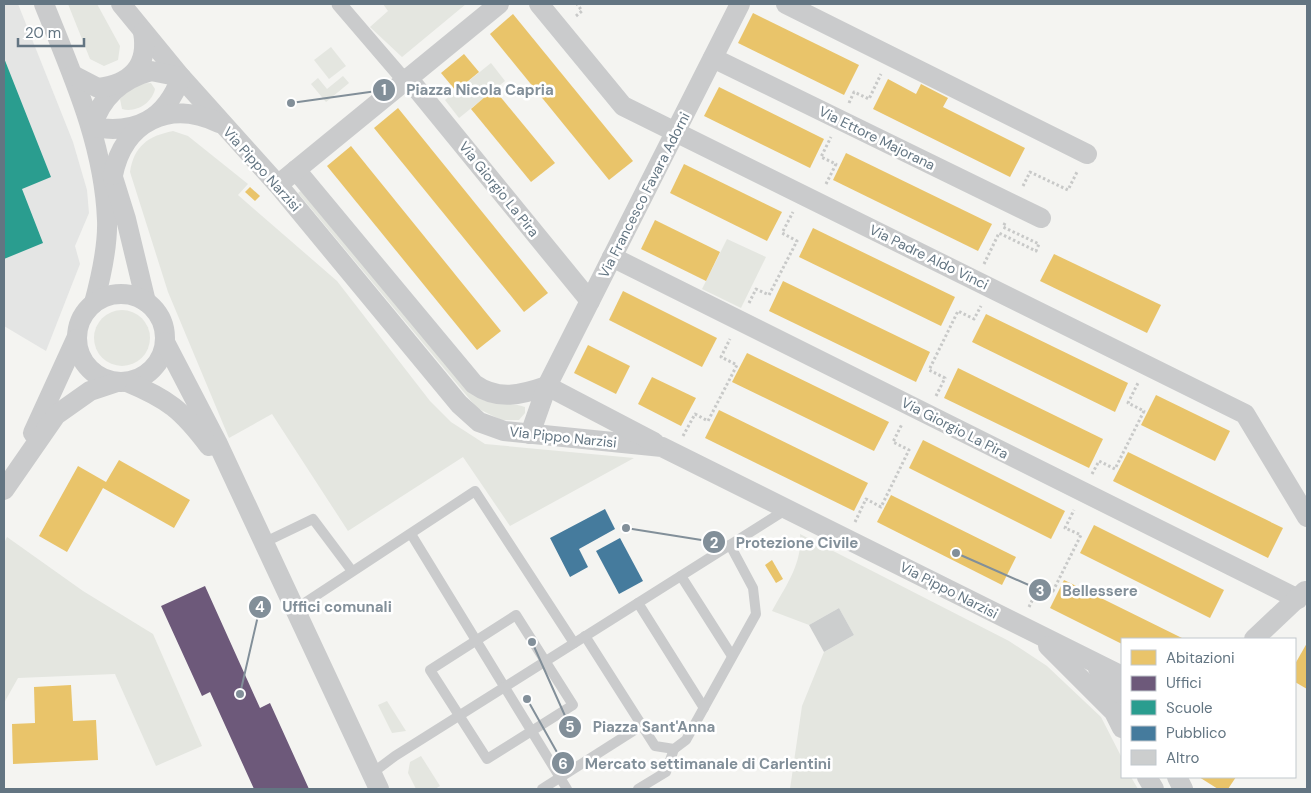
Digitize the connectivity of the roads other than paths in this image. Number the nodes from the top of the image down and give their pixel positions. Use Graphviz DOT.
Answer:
graph roads {
  1 [pos="44,4"];
  2 [pos="121,4"];
  3 [pos="339,4"];
  4 [pos="499,4"];
  5 [pos="539,4"];
  6 [pos="740,4"];
  7 [pos="786,4"];
  8 [pos="143,32"];
  9 [pos="713,58"];
  10 [pos="72,75"];
  11 [pos="180,77"];
  12 [pos="406,80"];
  13 [pos="124,81"];
  14 [pos="150,121"];
  15 [pos="222,125"];
  16 [pos="676,131"];
  17 [pos="95,135"];
  18 [pos="1087,154"];
  19 [pos="296,170"];
  20 [pos="113,175"];
  21 [pos="278,184"];
  22 [pos="1041,218"];
  23 [pos="612,257"];
  24 [pos="590,301"];
  25 [pos="146,302"];
  26 [pos="94,303"];
  27 [pos="76,339"];
  28 [pos="165,342"];
  29 [pos="122,382"];
  30 [pos="547,386"];
  31 [pos="530,434"];
  32 [pos="668,450"];
  33 [pos="18,467"];
  34 [pos="232,478"];
  35 [pos="4,490"];
  36 [pos="787,509"];
  37 [pos="1307,517"];
  38 [pos="411,534"];
  39 [pos="263,543"];
  40 [pos="730,545"];
  41 [pos="352,571"];
  42 [pos="681,576"];
  43 [pos="1302,594"];
  44 [pos="638,603"];
  45 [pos="294,610"];
  46 [pos="1027,629"];
  47 [pos="585,636"];
  48 [pos="1255,638"];
  49 [pos="476,641"];
  50 [pos="574,643"];
  51 [pos="732,656"];
  52 [pos="1090,660"];
  53 [pos="546,661"];
  54 [pos="1121,676"];
  55 [pos="504,687"];
  56 [pos="1121,694"];
  57 [pos="704,708"];
  58 [pos="459,715"];
  59 [pos="642,726"];
  60 [pos="1121,726"];
  61 [pos="532,732"];
  62 [pos="674,749"];
  63 [pos="560,778"];
  64 [pos="375,781"];
  65 [pos="542,789"];
  66 [pos="567,789"];
  67 [pos="638,789"];
  1 -- 10 [label="street"];
  2 -- 8 [label="street, Via Pippo Narzisi"];
  3 -- 12 [label="street"];
  4 -- 12 [label="street"];
  5 -- 16 [label="street, Via Padre Aldo Vinci"];
  6 -- 9 [label="street, Via Francesco Favara Adorni"];
  7 -- 18 [label="street"];
  8 -- 11 [label="street, Via Pippo Narzisi"];
  8 -- 13 [label="street"];
  9 -- 16 [label="street, Via Francesco Favara Adorni"];
  9 -- 22 [label="street, Via Ettore Majorana"];
  10 -- 13 [label="street"];
  10 -- 17 [label="street"];
  11 -- 13 [label="street"];
  11 -- 14 [label="street"];
  11 -- 15 [label="street, Via Pippo Narzisi"];
  12 -- 19 [label="street"];
  12 -- 24 [label="street, Via Giorgio La Pira"];
  13 -- 17 [label="street"];
  14 -- 15 [label="street"];
  14 -- 17 [label="street"];
  14 -- 20 [label="street"];
  15 -- 21 [label="street, Via Pippo Narzisi"];
  16 -- 23 [label="street, Via Francesco Favara Adorni"];
  16 -- 37 [label="street, Via Padre Aldo Vinci"];
  17 -- 20 [label="street"];
  17 -- 26 [label="street"];
  19 -- 21 [label="street"];
  19 -- 30 [label="street"];
  20 -- 25 [label="street"];
  21 -- 31 [label="street, Via Pippo Narzisi"];
  23 -- 24 [label="street, Via Francesco Favara Adorni"];
  23 -- 43 [label="street, Via Giorgio La Pira"];
  24 -- 30 [label="street, Via Francesco Favara Adorni"];
  25 -- 26 [label="street"];
  25 -- 28 [label="street"];
  26 -- 27 [label="street"];
  27 -- 29 [label="street"];
  27 -- 33 [label="street"];
  28 -- 29 [label="street"];
  28 -- 34 [label="street"];
  29 -- 33 [label="street"];
  29 -- 34 [label="street"];
  30 -- 31 [label="street, Via Francesco Favara Adorni"];
  30 -- 32 [label="street"];
  31 -- 32 [label="street, Via Pippo Narzisi"];
  32 -- 36 [label="street, Via Pippo Narzisi"];
  33 -- 35 [label="street"];
  34 -- 39 [label="street"];
  36 -- 40 [label="lane"];
  36 -- 46 [label="street, Via Pippo Narzisi"];
  38 -- 41 [label="lane"];
  38 -- 49 [label="lane"];
  38 -- 50 [label="lane"];
  39 -- 41 [label="lane"];
  39 -- 45 [label="street"];
  40 -- 42 [label="lane"];
  40 -- 51 [label="lane"];
  41 -- 45 [label="lane"];
  42 -- 44 [label="lane"];
  42 -- 51 [label="lane"];
  43 -- 48 [label="street"];
  44 -- 47 [label="lane"];
  44 -- 57 [label="lane"];
  45 -- 64 [label="street"];
  46 -- 52 [label="street, Via Pippo Narzisi"];
  46 -- 60 [label="street"];
  47 -- 50 [label="lane"];
  47 -- 59 [label="lane"];
  49 -- 53 [label="lane"];
  49 -- 55 [label="lane"];
  49 -- 58 [label="lane"];
  50 -- 53 [label="lane"];
  51 -- 57 [label="lane"];
  52 -- 54 [label="street, Via Pippo Narzisi"];
  52 -- 56 [label="street"];
  53 -- 55 [label="lane"];
  53 -- 61 [label="lane"];
  55 -- 58 [label="lane"];
  55 -- 61 [label="lane"];
  57 -- 62 [label="lane"];
  58 -- 61 [label="lane"];
  58 -- 64 [label="lane"];
  59 -- 62 [label="lane"];
  59 -- 63 [label="lane"];
  61 -- 63 [label="lane"];
  62 -- 67 [label="lane"];
  63 -- 65 [label="lane"];
  63 -- 66 [label="lane"];
}
